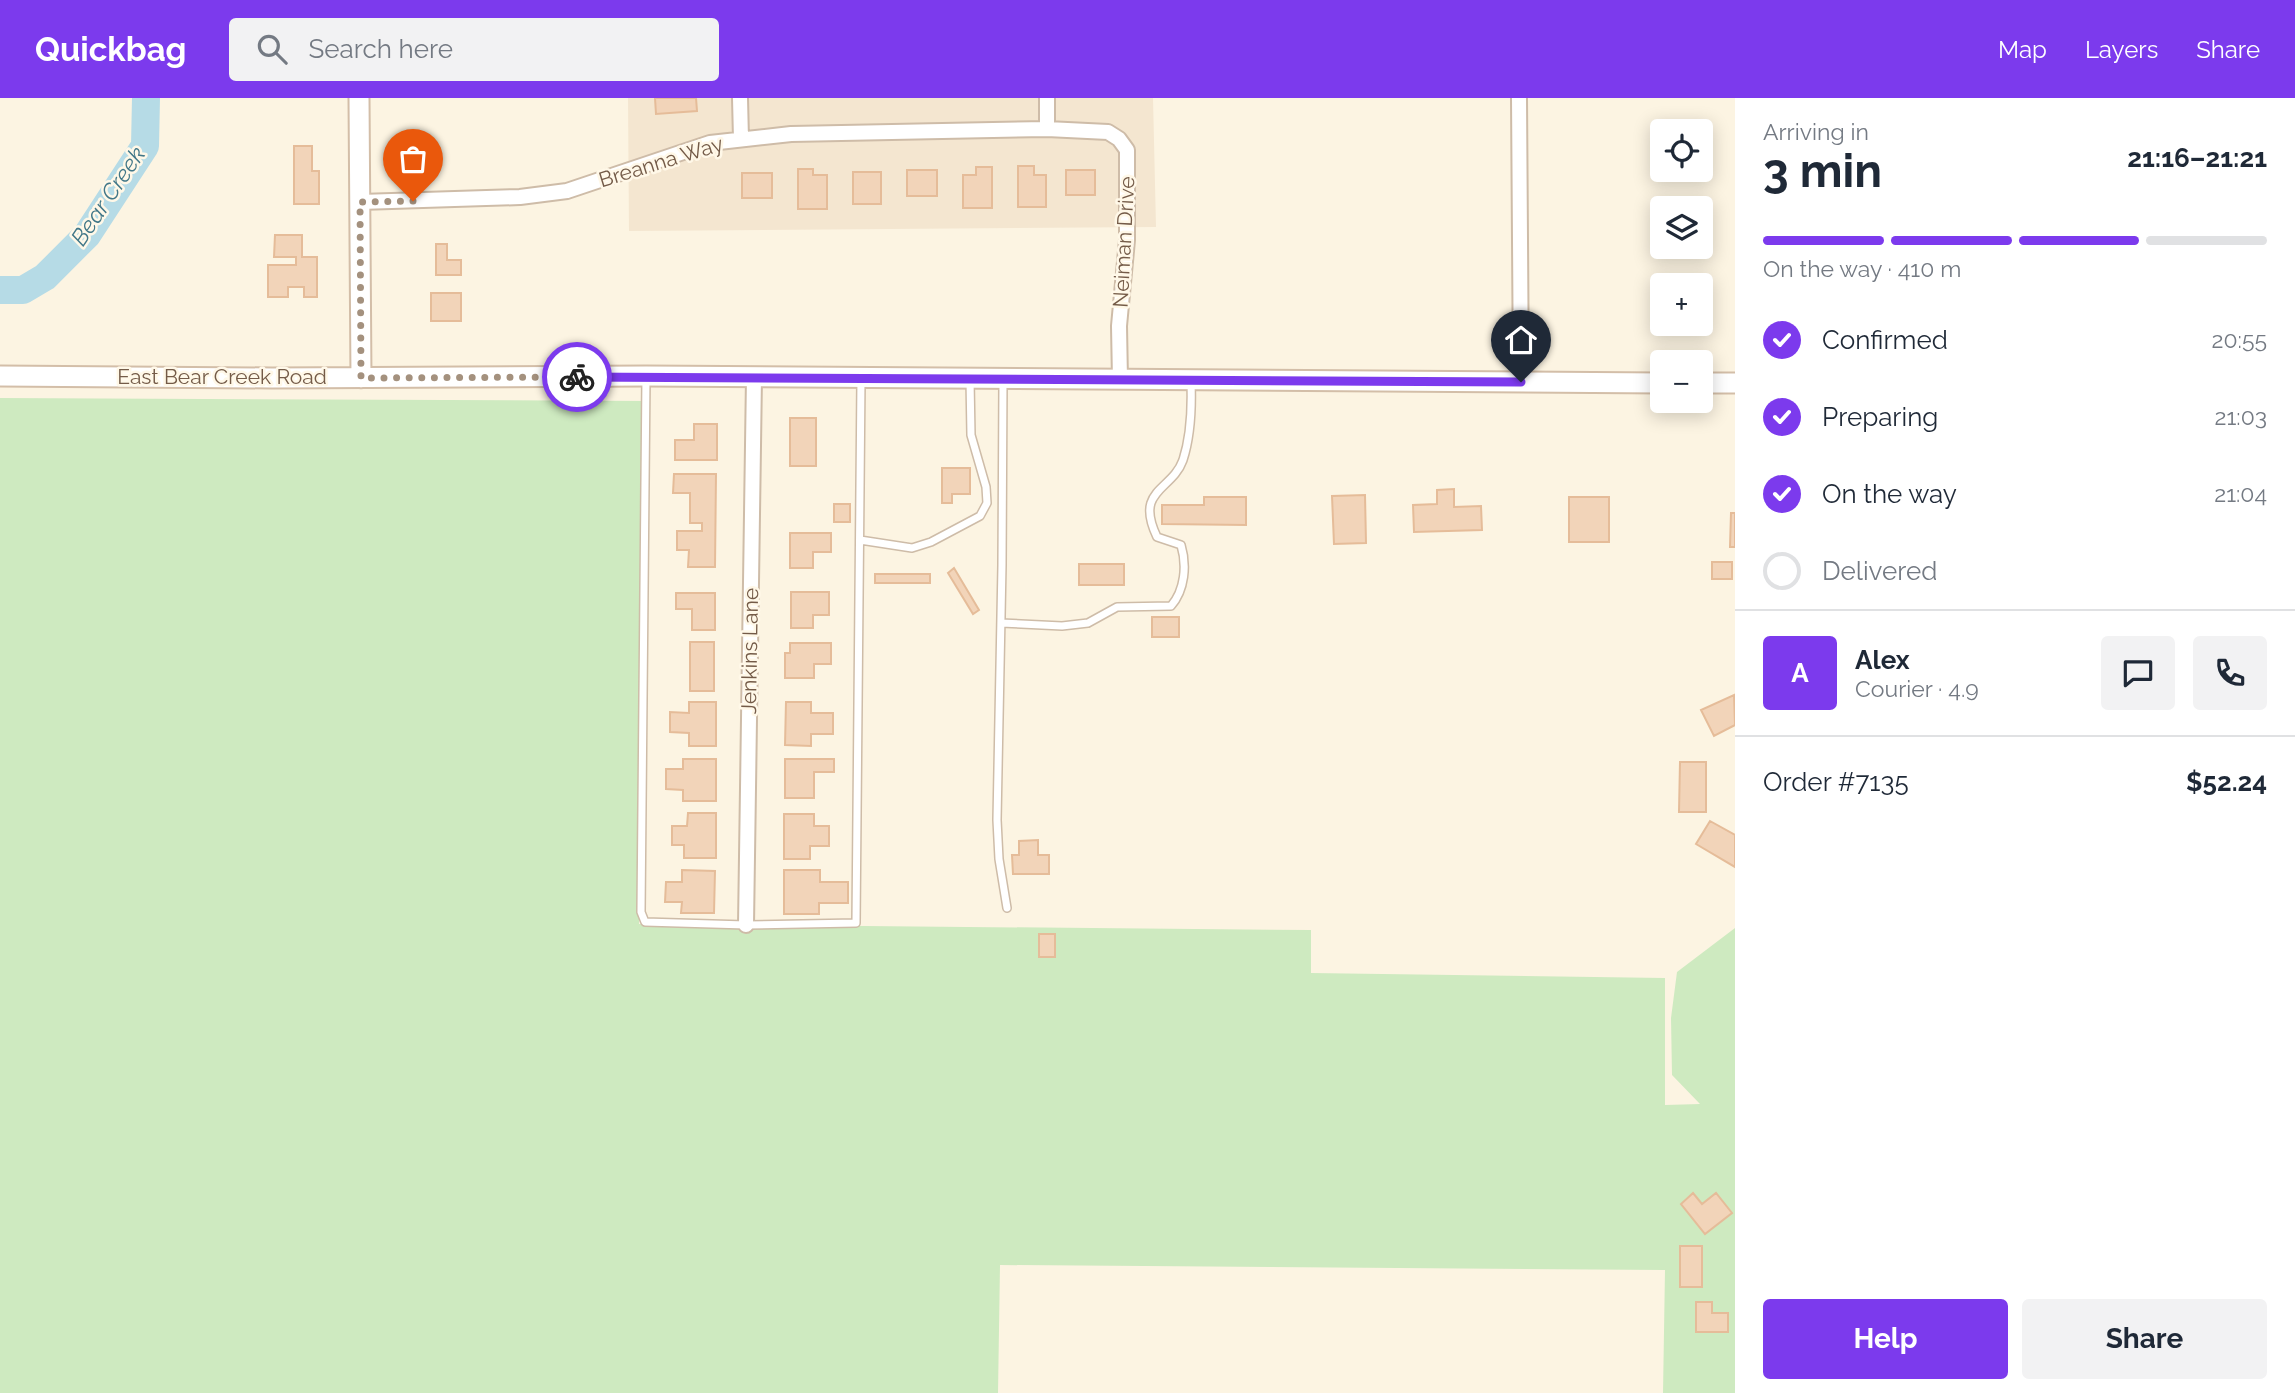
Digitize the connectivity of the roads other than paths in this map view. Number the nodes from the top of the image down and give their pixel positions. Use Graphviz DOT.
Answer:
graph roads {
  1 [pos="359,98"];
  2 [pos="740,98"];
  3 [pos="1047,98"];
  4 [pos="1519,98"];
  5 [pos="1047,129"];
  6 [pos="741,139"];
  7 [pos="360,202"];
  8 [pos="0,376"];
  9 [pos="646,376"];
  10 [pos="754,377"];
  11 [pos="361,378"];
  12 [pos="861,379"];
  13 [pos="971,379"];
  14 [pos="1003,379"];
  15 [pos="1120,380"];
  16 [pos="1191,380"];
  17 [pos="1521,382"];
  18 [pos="1650,383"];
  19 [pos="1713,383"];
  20 [pos="1735,383"];
  21 [pos="860,540"];
  22 [pos="1001,623"];
  23 [pos="1007,908"];
  24 [pos="746,925"];
  1 -- 7 [label="main road"];
  2 -- 6 [label="street"];
  3 -- 5 [label="street"];
  4 -- 17 [label="street"];
  5 -- 6 [label="street, Breanna Way"];
  5 -- 15 [label="street, Neiman Drive"];
  6 -- 7 [label="street, Breanna Way"];
  7 -- 11 [label="main road"];
  8 -- 11 [label="main road, East Bear Creek Road"];
  9 -- 10 [label="main road, East Bear Creek Road"];
  9 -- 11 [label="main road, East Bear Creek Road"];
  9 -- 24 [label="lane"];
  10 -- 12 [label="main road, East Bear Creek Road"];
  10 -- 24 [label="street, Jenkins Lane"];
  12 -- 13 [label="main road, East Bear Creek Road"];
  12 -- 21 [label="lane"];
  13 -- 14 [label="main road, East Bear Creek Road"];
  13 -- 21 [label="lane"];
  14 -- 15 [label="main road, East Bear Creek Road"];
  14 -- 22 [label="lane"];
  15 -- 16 [label="main road, East Bear Creek Road"];
  16 -- 17 [label="main road, East Bear Creek Road"];
  16 -- 22 [label="lane"];
  17 -- 18 [label="main road, East Bear Creek Road"];
  19 -- 20 [label="main road"];
  21 -- 24 [label="lane"];
  22 -- 23 [label="lane"];
}
